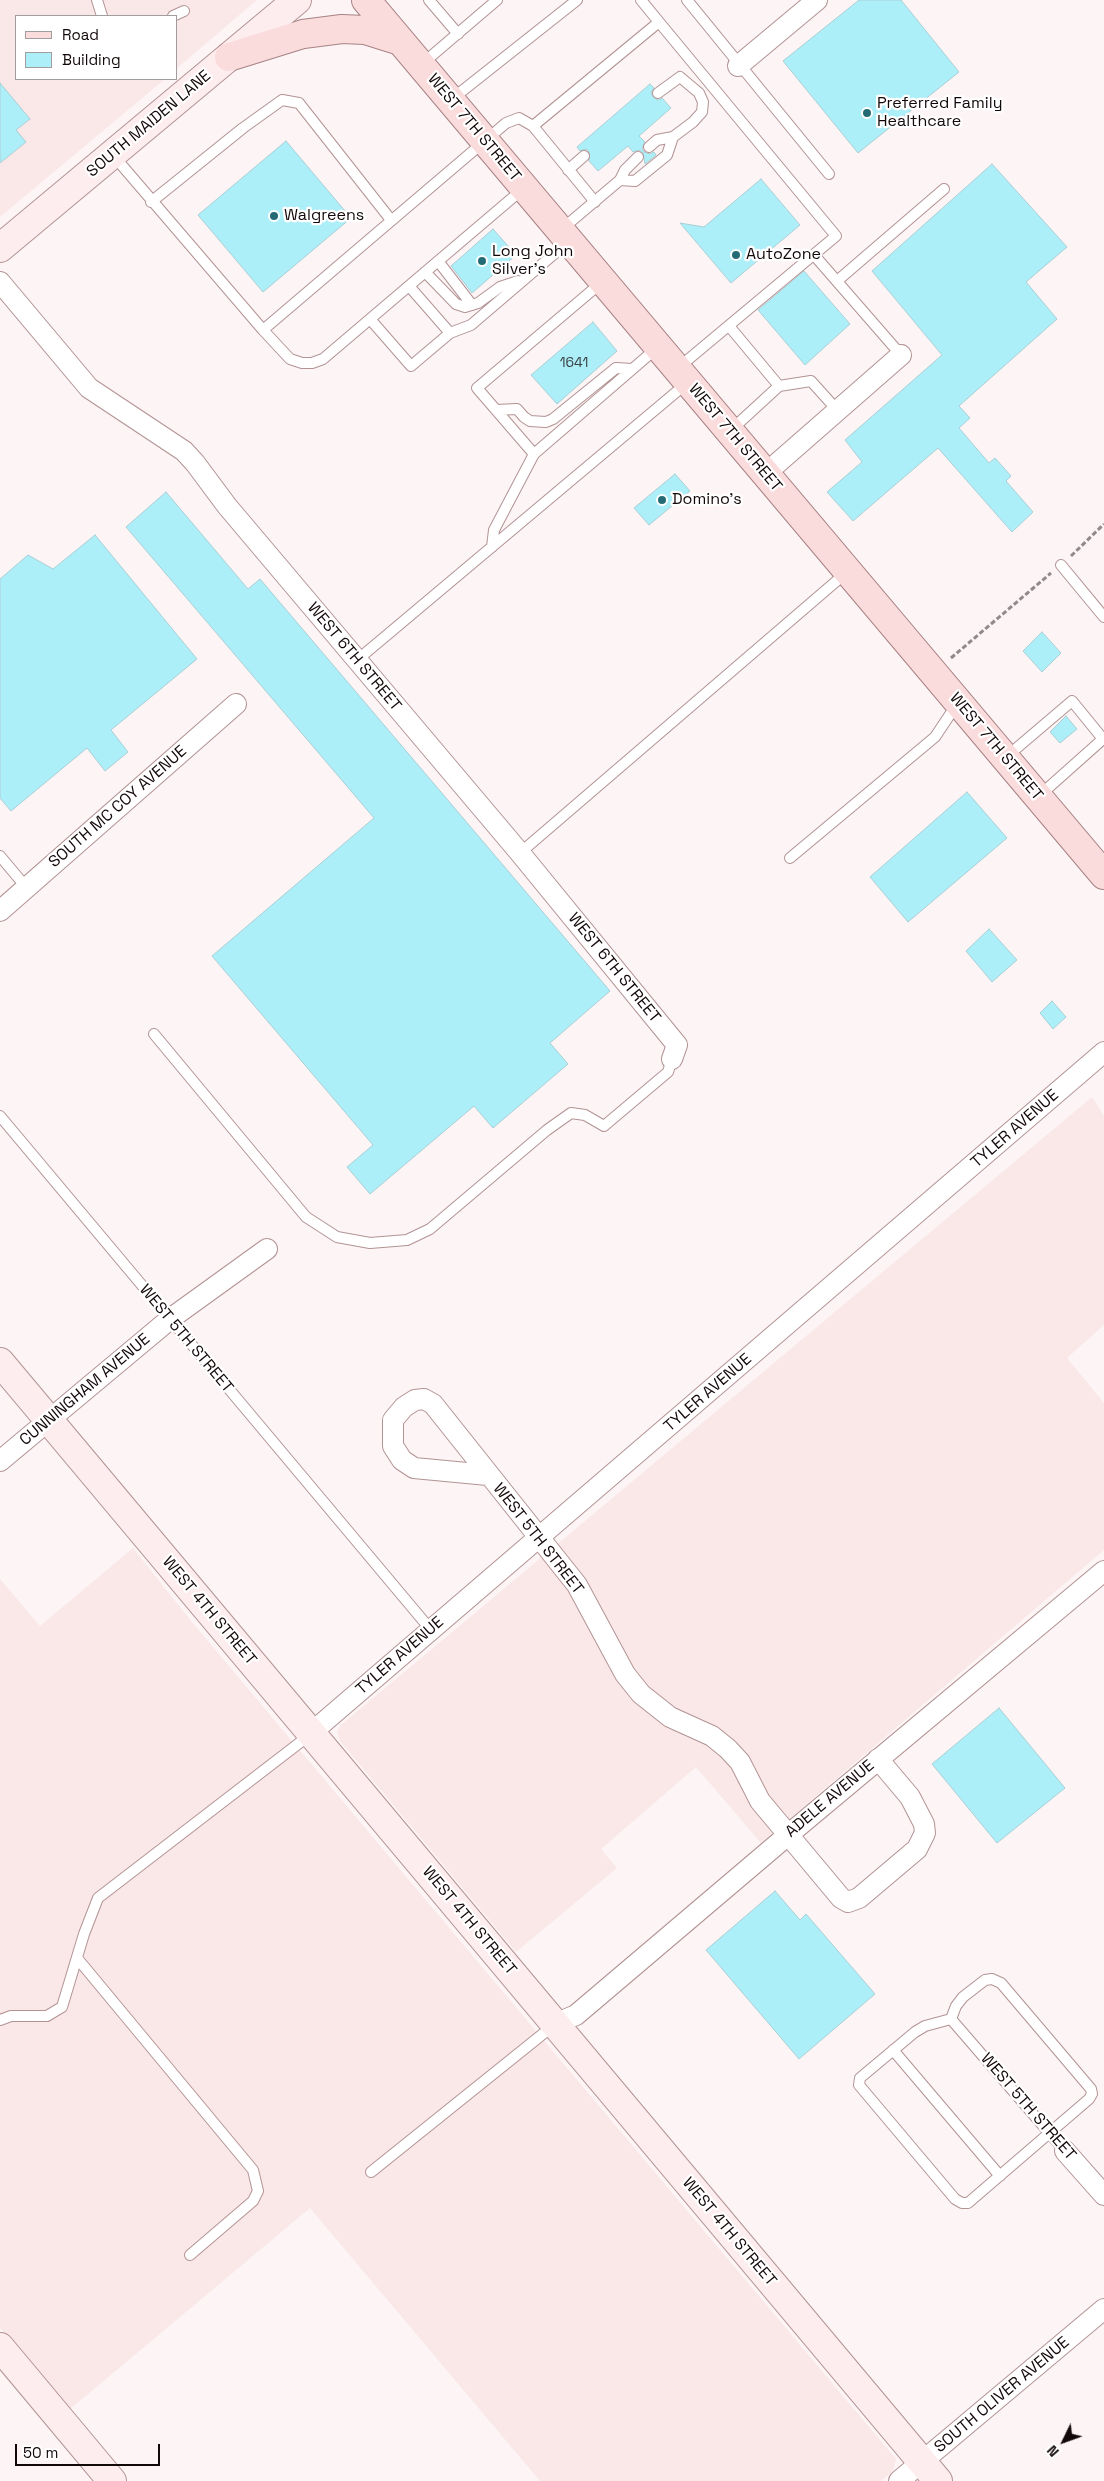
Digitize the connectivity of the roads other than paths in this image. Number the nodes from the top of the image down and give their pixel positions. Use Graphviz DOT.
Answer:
graph roads {
  1 [pos="96,0"];
  2 [pos="297,0"];
  3 [pos="366,0"];
  4 [pos="429,0"];
  5 [pos="497,0"];
  6 [pos="577,0"];
  7 [pos="641,0"];
  8 [pos="687,0"];
  9 [pos="817,0"];
  10 [pos="184,11"];
  11 [pos="102,15"];
  12 [pos="175,15"];
  13 [pos="659,22"];
  14 [pos="458,34"];
  15 [pos="400,41"];
  16 [pos="229,57"];
  17 [pos="422,64"];
  18 [pos="738,66"];
  19 [pos="658,93"];
  20 [pos="450,101"];
  21 [pos="533,126"];
  22 [pos="673,137"];
  23 [pos="484,141"];
  24 [pos="650,147"];
  25 [pos="112,154"];
  26 [pos="584,156"];
  27 [pos="638,157"];
  28 [pos="568,170"];
  29 [pos="829,174"];
  30 [pos="620,180"];
  31 [pos="524,188"];
  32 [pos="944,189"];
  33 [pos="151,202"];
  34 [pos="595,202"];
  35 [pos="391,220"];
  36 [pos="564,236"];
  37 [pos="0,248"];
  38 [pos="814,254"];
  39 [pos="438,261"];
  40 [pos="425,272"];
  41 [pos="524,279"];
  42 [pos="837,281"];
  43 [pos="0,282"];
  44 [pos="603,282"];
  45 [pos="409,286"];
  46 [pos="472,305"];
  47 [pos="370,319"];
  48 [pos="729,326"];
  49 [pos="263,330"];
  50 [pos="450,333"];
  51 [pos="658,347"];
  52 [pos="901,355"];
  53 [pos="632,369"];
  54 [pos="682,376"];
  55 [pos="779,386"];
  56 [pos="496,410"];
  57 [pos="838,411"];
  58 [pos="730,431"];
  59 [pos="534,454"];
  60 [pos="765,474"];
  61 [pos="492,547"];
  62 [pos="1061,565"];
  63 [pos="848,572"];
  64 [pos="1104,617"];
  65 [pos="356,661"];
  66 [pos="958,702"];
  67 [pos="236,704"];
  68 [pos="1103,739"];
  69 [pos="1005,758"];
  70 [pos="1038,797"];
  71 [pos="520,853"];
  72 [pos="0,856"];
  73 [pos="790,858"];
  74 [pos="1104,875"];
  75 [pos="26,887"];
  76 [pos="0,911"];
  77 [pos="154,1034"];
  78 [pos="1104,1052"];
  79 [pos="672,1059"];
  80 [pos="0,1116"];
  81 [pos="267,1249"];
  82 [pos="170,1319"];
  83 [pos="0,1362"];
  84 [pos="49,1420"];
  85 [pos="0,1461"];
  86 [pos="488,1475"];
  87 [pos="540,1539"];
  88 [pos="1104,1571"];
  89 [pos="431,1630"];
  90 [pos="311,1733"];
  91 [pos="878,1759"];
  92 [pos="788,1835"];
  93 [pos="77,1958"];
  94 [pos="951,2019"];
  95 [pos="0,2020"];
  96 [pos="555,2024"];
  97 [pos="893,2050"];
  98 [pos="1050,2134"];
  99 [pos="1065,2150"];
  100 [pos="371,2172"];
  101 [pos="1000,2176"];
  102 [pos="1104,2196"];
  103 [pos="190,2255"];
  104 [pos="1104,2309"];
  105 [pos="0,2348"];
  106 [pos="930,2472"];
  107 [pos="112,2481"];
  108 [pos="899,2481"];
  1 -- 11 [label="lane"];
  2 -- 16 [label="street, SOUTH MAIDEN LANE"];
  3 -- 15 [label="main road, WEST 7TH STREET"];
  4 -- 14 [label="lane"];
  5 -- 14 [label="lane"];
  6 -- 20 [label="lane"];
  7 -- 13 [label="lane"];
  8 -- 18 [label="lane"];
  9 -- 18 [label="street"];
  10 -- 12 [label="lane"];
  13 -- 21 [label="lane"];
  13 -- 38 [label="lane"];
  14 -- 17 [label="lane"];
  15 -- 16 [label="main road"];
  15 -- 17 [label="main road, WEST 7TH STREET"];
  16 -- 25 [label="street, SOUTH MAIDEN LANE"];
  17 -- 20 [label="main road, WEST 7TH STREET"];
  18 -- 29 [label="lane"];
  19 -- 22 [label="lane"];
  20 -- 23 [label="main road, WEST 7TH STREET"];
  21 -- 23 [label="lane"];
  21 -- 28 [label="lane"];
  22 -- 24 [label="lane"];
  22 -- 30 [label="lane"];
  23 -- 31 [label="main road, WEST 7TH STREET"];
  23 -- 35 [label="lane"];
  25 -- 33 [label="lane"];
  25 -- 37 [label="street, SOUTH MAIDEN LANE"];
  26 -- 28 [label="lane"];
  27 -- 30 [label="lane"];
  28 -- 34 [label="lane"];
  30 -- 34 [label="lane"];
  31 -- 36 [label="main road, WEST 7TH STREET"];
  31 -- 39 [label="lane"];
  32 -- 42 [label="lane"];
  33 -- 35 [label="lane"];
  33 -- 49 [label="lane"];
  34 -- 36 [label="lane"];
  35 -- 49 [label="lane"];
  36 -- 41 [label="lane"];
  36 -- 44 [label="main road, WEST 7TH STREET"];
  38 -- 42 [label="lane"];
  38 -- 48 [label="lane"];
  39 -- 40 [label="lane"];
  39 -- 46 [label="lane"];
  40 -- 45 [label="lane"];
  40 -- 46 [label="lane"];
  41 -- 46 [label="lane"];
  41 -- 50 [label="lane"];
  42 -- 52 [label="lane"];
  43 -- 65 [label="street, WEST 6TH STREET"];
  44 -- 51 [label="main road, WEST 7TH STREET"];
  44 -- 56 [label="lane"];
  45 -- 47 [label="lane"];
  45 -- 50 [label="lane"];
  47 -- 49 [label="lane"];
  47 -- 50 [label="lane"];
  48 -- 54 [label="lane"];
  48 -- 55 [label="lane"];
  51 -- 53 [label="lane"];
  51 -- 54 [label="main road, WEST 7TH STREET"];
  52 -- 57 [label="street"];
  53 -- 56 [label="lane"];
  53 -- 59 [label="lane"];
  54 -- 58 [label="main road, WEST 7TH STREET"];
  54 -- 61 [label="lane"];
  55 -- 57 [label="lane"];
  55 -- 58 [label="lane"];
  56 -- 59 [label="lane"];
  57 -- 60 [label="street"];
  58 -- 60 [label="main road, WEST 7TH STREET"];
  59 -- 61 [label="lane"];
  60 -- 63 [label="main road, WEST 7TH STREET"];
  61 -- 65 [label="lane"];
  62 -- 64 [label="lane"];
  63 -- 66 [label="main road, WEST 7TH STREET"];
  63 -- 71 [label="lane"];
  65 -- 71 [label="street, WEST 6TH STREET"];
  66 -- 69 [label="main road, WEST 7TH STREET"];
  66 -- 73 [label="lane"];
  67 -- 75 [label="street, SOUTH MC COY AVENUE"];
  68 -- 69 [label="lane"];
  68 -- 70 [label="lane"];
  69 -- 70 [label="main road, WEST 7TH STREET"];
  70 -- 74 [label="main road, WEST 7TH STREET"];
  71 -- 79 [label="street, WEST 6TH STREET"];
  72 -- 75 [label="lane"];
  75 -- 76 [label="street, SOUTH MC COY AVENUE"];
  77 -- 79 [label="lane"];
  78 -- 87 [label="street, TYLER AVENUE"];
  80 -- 82 [label="lane, WEST 5TH STREET"];
  81 -- 82 [label="street, CUNNINGHAM AVENUE"];
  82 -- 84 [label="street, CUNNINGHAM AVENUE"];
  82 -- 89 [label="lane, WEST 5TH STREET"];
  83 -- 84 [label="street, WEST 4TH STREET"];
  84 -- 85 [label="street, CUNNINGHAM AVENUE"];
  84 -- 90 [label="street, WEST 4TH STREET"];
  86 -- 86 [label="street, WEST 5TH STREET"];
  86 -- 87 [label="street, WEST 5TH STREET"];
  87 -- 89 [label="street, TYLER AVENUE"];
  87 -- 92 [label="street, WEST 5TH STREET"];
  88 -- 91 [label="street, ADELE AVENUE"];
  89 -- 90 [label="street, TYLER AVENUE"];
  90 -- 93 [label="lane"];
  90 -- 96 [label="street, WEST 4TH STREET"];
  91 -- 92 [label="street, ADELE AVENUE"];
  91 -- 92 [label="street, WEST 5TH STREET"];
  92 -- 96 [label="street, ADELE AVENUE"];
  93 -- 95 [label="lane"];
  93 -- 103 [label="lane"];
  94 -- 97 [label="lane"];
  94 -- 98 [label="lane, WEST 5TH STREET"];
  94 -- 98 [label="lane"];
  96 -- 100 [label="lane"];
  96 -- 106 [label="street, WEST 4TH STREET"];
  97 -- 101 [label="lane"];
  97 -- 101 [label="lane"];
  98 -- 99 [label="lane, WEST 5TH STREET"];
  98 -- 101 [label="lane"];
  99 -- 102 [label="street, WEST 5TH STREET"];
  104 -- 106 [label="street, SOUTH OLIVER AVENUE"];
  105 -- 107 [label="street"];
  106 -- 108 [label="street, SOUTH OLIVER AVENUE"];
}
